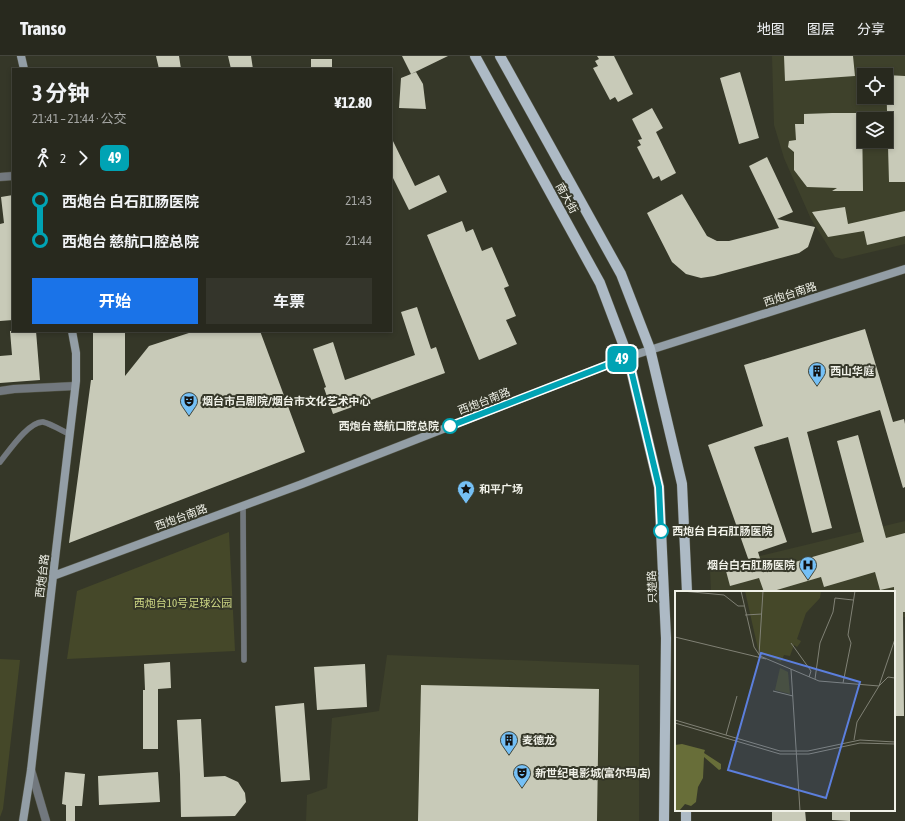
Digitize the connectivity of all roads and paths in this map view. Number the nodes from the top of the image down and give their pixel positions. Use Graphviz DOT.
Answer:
graph roads {
  1 [pos="21,56"];
  2 [pos="475,56"];
  3 [pos="500,56"];
  4 [pos="24,68"];
  5 [pos="12,176"];
  6 [pos="0,177"];
  7 [pos="905,269"];
  8 [pos="72,332"];
  9 [pos="650,349"];
  10 [pos="628,357"];
  11 [pos="75,386"];
  12 [pos="0,391"];
  13 [pos="69,434"];
  14 [pos="0,462"];
  15 [pos="242,506"];
  16 [pos="52,576"];
  17 [pos="687,591"];
  18 [pos="244,660"];
  19 [pos="31,770"];
  20 [pos="23,821"];
  21 [pos="46,821"];
  22 [pos="664,821"];
  1 -- 4 [label="street"];
  2 -- 10 [label="main road, 南大街"];
  3 -- 9 [label="main road, 南大街"];
  5 -- 6 [label="street"];
  7 -- 9 [label="street, 西炮台南路"];
  8 -- 11 [label="street, 西炮台路"];
  9 -- 10 [label="street, 西炮台南路"];
  9 -- 17 [label="main road"];
  10 -- 15 [label="street, 西炮台南路"];
  10 -- 22 [label="main road, 只楚路"];
  11 -- 12 [label="street"];
  11 -- 13 [label="street, 西炮台路"];
  13 -- 14 [label="lane"];
  13 -- 16 [label="street, 西炮台路"];
  15 -- 16 [label="street, 西炮台南路"];
  15 -- 18 [label="lane"];
  16 -- 19 [label="street, 西炮台路"];
  19 -- 20 [label="street"];
  19 -- 21 [label="street, 西炮台路"];
}
